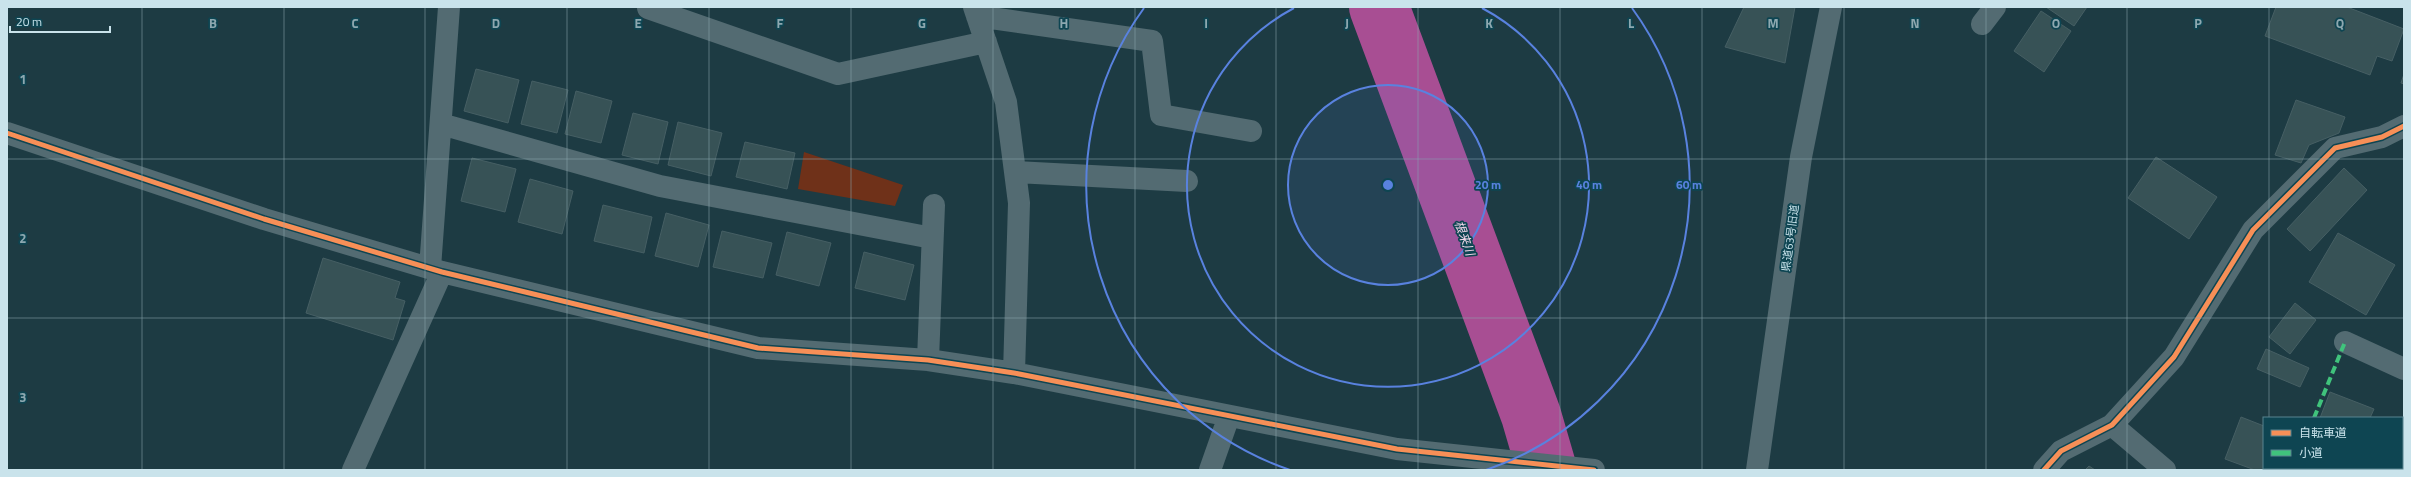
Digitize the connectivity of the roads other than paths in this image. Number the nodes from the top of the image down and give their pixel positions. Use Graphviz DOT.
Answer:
graph roads {
  1 [pos="449,7"];
  2 [pos="1831,7"];
  3 [pos="1995,7"];
  4 [pos="648,8"];
  5 [pos="975,12"];
  6 [pos="1982,24"];
  7 [pos="986,42"];
  8 [pos="441,124"];
  9 [pos="2404,126"];
  10 [pos="1251,131"];
  11 [pos="7,132"];
  12 [pos="1015,172"];
  13 [pos="1187,181"];
  14 [pos="934,205"];
  15 [pos="932,238"];
  16 [pos="436,270"];
  17 [pos="2345,342"];
  18 [pos="928,360"];
  19 [pos="2404,369"];
  20 [pos="1014,373"];
  21 [pos="1229,416"];
  22 [pos="2112,426"];
  23 [pos="353,470"];
  24 [pos="1210,470"];
  25 [pos="1594,470"];
  26 [pos="1757,470"];
  27 [pos="2044,470"];
  28 [pos="2165,470"];
  1 -- 8 [label="street"];
  2 -- 26 [label="street, 県道63号旧道"];
  3 -- 6 [label="street"];
  4 -- 7 [label="street"];
  5 -- 7 [label="street"];
  5 -- 10 [label="street"];
  7 -- 12 [label="street"];
  8 -- 15 [label="street"];
  8 -- 16 [label="street"];
  9 -- 22 [label="street"];
  11 -- 16 [label="street"];
  12 -- 13 [label="street"];
  12 -- 20 [label="street"];
  14 -- 15 [label="street"];
  15 -- 18 [label="street"];
  16 -- 18 [label="street"];
  16 -- 23 [label="street"];
  17 -- 19 [label="street"];
  18 -- 20 [label="street"];
  20 -- 21 [label="street"];
  21 -- 24 [label="street"];
  21 -- 25 [label="street"];
  22 -- 27 [label="street"];
  22 -- 28 [label="street"];
}
